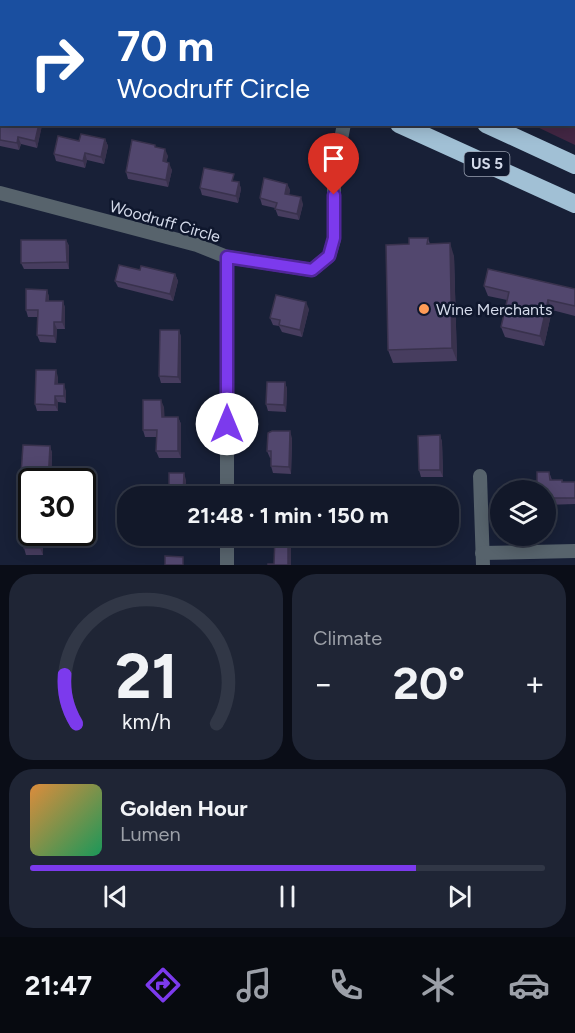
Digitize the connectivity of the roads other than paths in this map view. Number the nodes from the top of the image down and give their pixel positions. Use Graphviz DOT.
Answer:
graph roads {
  1 [pos="344,126"];
  2 [pos="403,126"];
  3 [pos="490,126"];
  4 [pos="575,165"];
  5 [pos="0,193"];
  6 [pos="575,204"];
  7 [pos="227,257"];
  8 [pos="480,476"];
  9 [pos="227,486"];
  10 [pos="227,546"];
  11 [pos="575,551"];
  12 [pos="482,559"];
  13 [pos="227,565"];
  1 -- 7 [label="street, Woodruff Circle"];
  2 -- 6 [label="highway, US 5"];
  3 -- 4 [label="highway, US 5"];
  5 -- 7 [label="street, Woodruff Circle"];
  7 -- 9 [label="street"];
  8 -- 12 [label="street"];
  10 -- 13 [label="street"];
  11 -- 12 [label="street"];
}
